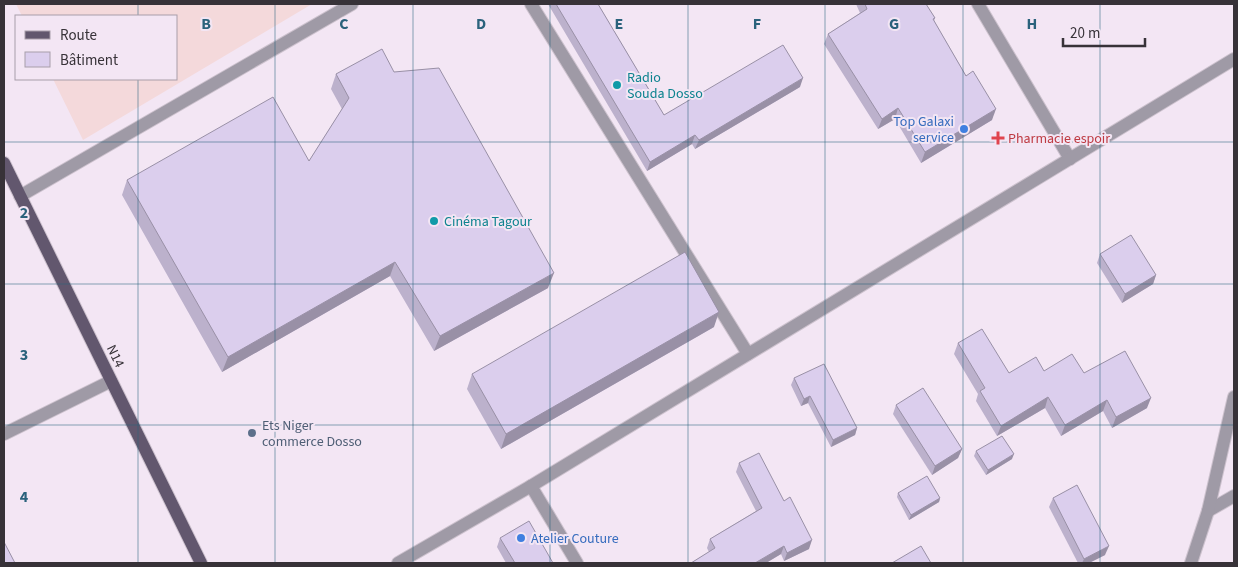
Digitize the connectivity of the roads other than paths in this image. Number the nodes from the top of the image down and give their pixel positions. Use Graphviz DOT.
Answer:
graph roads {
  1 [pos="352,4"];
  2 [pos="531,4"];
  3 [pos="978,4"];
  4 [pos="1234,59"];
  5 [pos="1070,159"];
  6 [pos="4,163"];
  7 [pos="20,196"];
  8 [pos="748,354"];
  9 [pos="112,382"];
  10 [pos="1234,397"];
  11 [pos="4,434"];
  12 [pos="530,486"];
  13 [pos="1234,496"];
  14 [pos="1208,511"];
  15 [pos="201,563"];
  16 [pos="398,563"];
  17 [pos="577,563"];
  18 [pos="1191,563"];
  1 -- 7 [label="street"];
  2 -- 8 [label="street"];
  3 -- 5 [label="street"];
  4 -- 5 [label="street"];
  5 -- 8 [label="street"];
  6 -- 7 [label="main road, N14"];
  7 -- 9 [label="main road, N14"];
  8 -- 12 [label="street"];
  9 -- 11 [label="street"];
  9 -- 15 [label="main road, N14"];
  10 -- 14 [label="street"];
  12 -- 16 [label="street"];
  12 -- 17 [label="street"];
  13 -- 14 [label="street"];
  14 -- 18 [label="street"];
}
